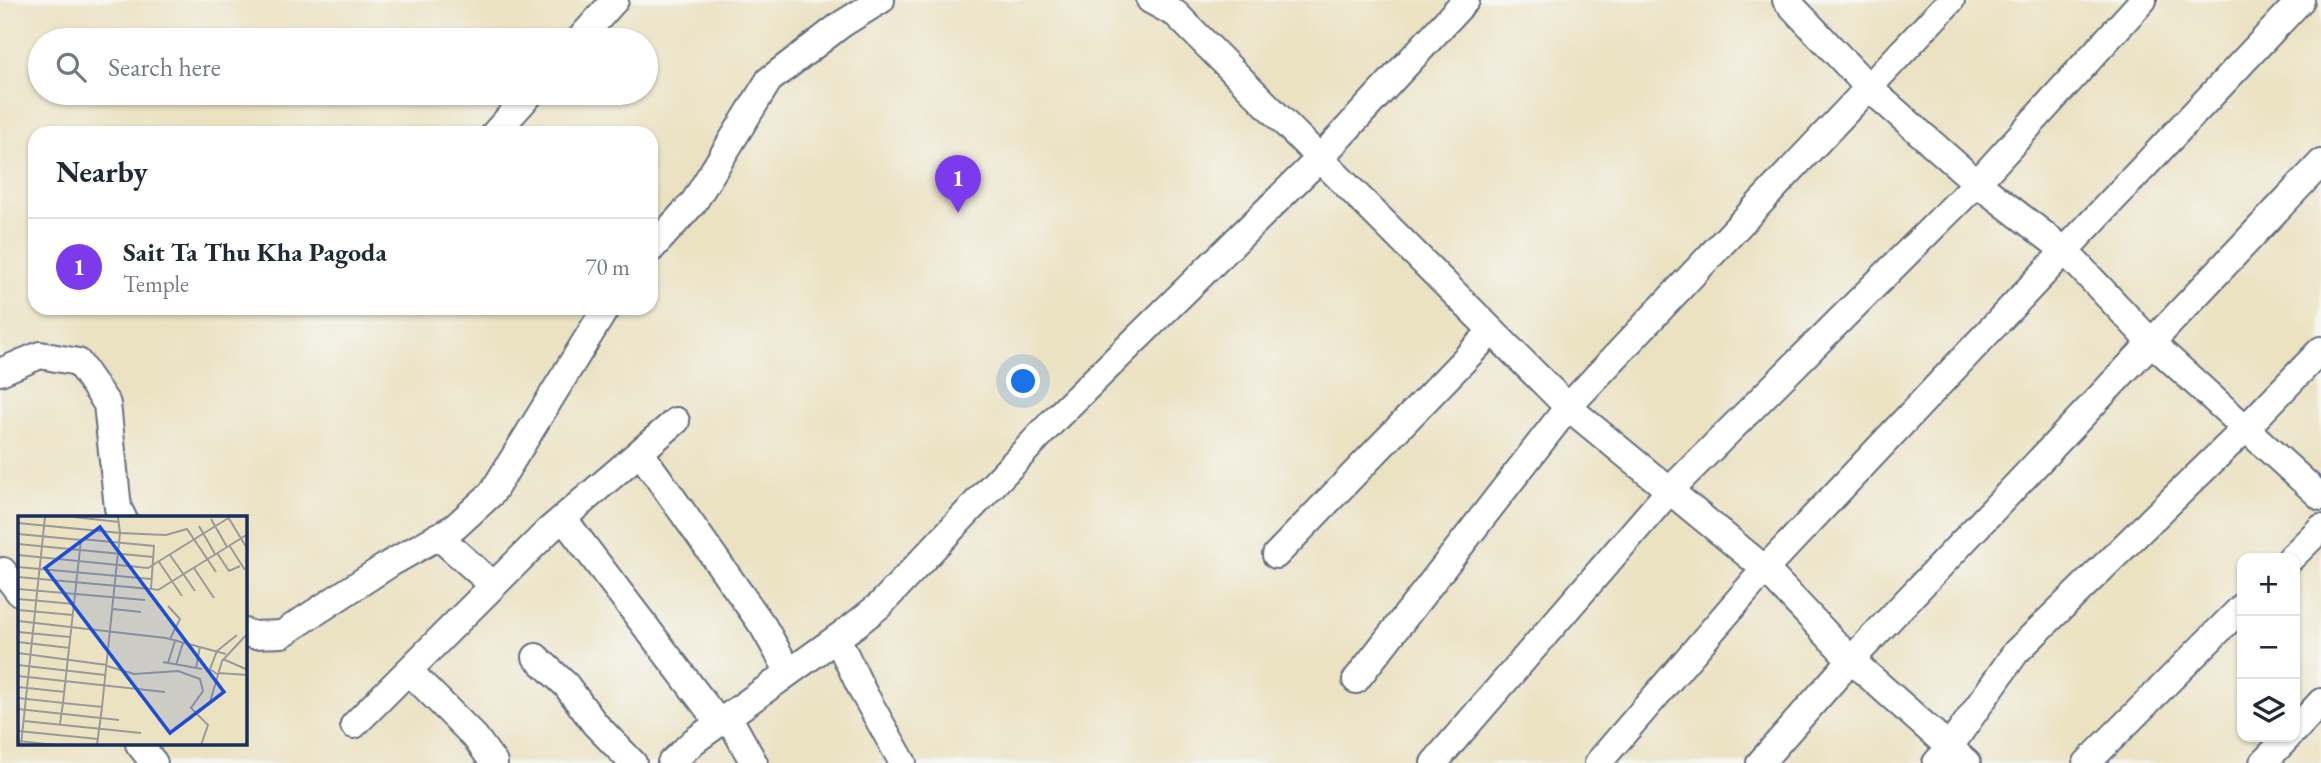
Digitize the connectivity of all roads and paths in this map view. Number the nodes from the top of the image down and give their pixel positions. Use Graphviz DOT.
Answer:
graph roads {
  1 [pos="615,0"];
  2 [pos="881,0"];
  3 [pos="1150,0"];
  4 [pos="1466,0"];
  5 [pos="1951,0"];
  6 [pos="2143,0"];
  7 [pos="2301,0"];
  8 [pos="1796,4"];
  9 [pos="590,28"];
  10 [pos="1869,88"];
  11 [pos="520,105"];
  12 [pos="501,126"];
  13 [pos="1321,157"];
  14 [pos="2321,163"];
  15 [pos="1977,183"];
  16 [pos="658,241"];
  17 [pos="2064,250"];
  18 [pos="602,315"];
  19 [pos="1492,331"];
  20 [pos="2152,343"];
  21 [pos="2321,350"];
  22 [pos="0,372"];
  23 [pos="1568,407"];
  24 [pos="676,421"];
  25 [pos="2245,429"];
  26 [pos="640,452"];
  27 [pos="1670,490"];
  28 [pos="2321,497"];
  29 [pos="122,516"];
  30 [pos="563,518"];
  31 [pos="2321,528"];
  32 [pos="438,536"];
  33 [pos="2296,553"];
  34 [pos="1276,555"];
  35 [pos="1765,569"];
  36 [pos="3,571"];
  37 [pos="493,585"];
  38 [pos="18,591"];
  39 [pos="2237,612"];
  40 [pos="247,633"];
  41 [pos="837,638"];
  42 [pos="536,657"];
  43 [pos="1850,660"];
  44 [pos="409,671"];
  45 [pos="789,672"];
  46 [pos="1356,680"];
  47 [pos="2321,702"];
  48 [pos="723,719"];
  49 [pos="355,725"];
  50 [pos="2300,725"];
  51 [pos="2283,742"];
  52 [pos="141,746"];
  53 [pos="1951,758"];
  54 [pos="154,763"];
  55 [pos="494,763"];
  56 [pos="633,763"];
  57 [pos="671,763"];
  58 [pos="754,763"];
  59 [pos="903,763"];
  60 [pos="1434,763"];
  61 [pos="1598,763"];
  62 [pos="1760,763"];
  63 [pos="2087,763"];
  64 [pos="2263,763"];
  1 -- 9 [label="street"];
  2 -- 16 [label="street"];
  3 -- 13 [label="street"];
  4 -- 13 [label="street"];
  5 -- 10 [label="street"];
  6 -- 15 [label="street"];
  7 -- 17 [label="street"];
  8 -- 10 [label="street"];
  10 -- 15 [label="street"];
  10 -- 23 [label="street"];
  11 -- 12 [label="street"];
  13 -- 19 [label="street"];
  13 -- 41 [label="street"];
  14 -- 20 [label="street"];
  15 -- 17 [label="street"];
  15 -- 27 [label="street"];
  17 -- 20 [label="street"];
  17 -- 35 [label="street"];
  18 -- 32 [label="street"];
  19 -- 23 [label="street"];
  19 -- 34 [label="street"];
  20 -- 25 [label="street"];
  20 -- 43 [label="street"];
  21 -- 25 [label="street"];
  22 -- 29 [label="street"];
  23 -- 27 [label="street"];
  23 -- 46 [label="street"];
  24 -- 26 [label="street"];
  25 -- 28 [label="street"];
  25 -- 53 [label="street"];
  26 -- 30 [label="street"];
  26 -- 45 [label="street"];
  27 -- 35 [label="street"];
  27 -- 60 [label="street"];
  30 -- 37 [label="street"];
  30 -- 48 [label="street"];
  31 -- 33 [label="street"];
  32 -- 37 [label="street"];
  32 -- 40 [label="street"];
  35 -- 43 [label="street"];
  35 -- 61 [label="street"];
  36 -- 38 [label="street"];
  37 -- 44 [label="street"];
  39 -- 63 [label="street"];
  41 -- 45 [label="street"];
  41 -- 59 [label="street"];
  42 -- 56 [label="street"];
  43 -- 53 [label="street"];
  43 -- 62 [label="street"];
  44 -- 49 [label="street"];
  44 -- 55 [label="street"];
  45 -- 48 [label="street"];
  47 -- 50 [label="street"];
  48 -- 57 [label="street"];
  48 -- 58 [label="street"];
  51 -- 64 [label="street"];
  52 -- 54 [label="street"];
}
